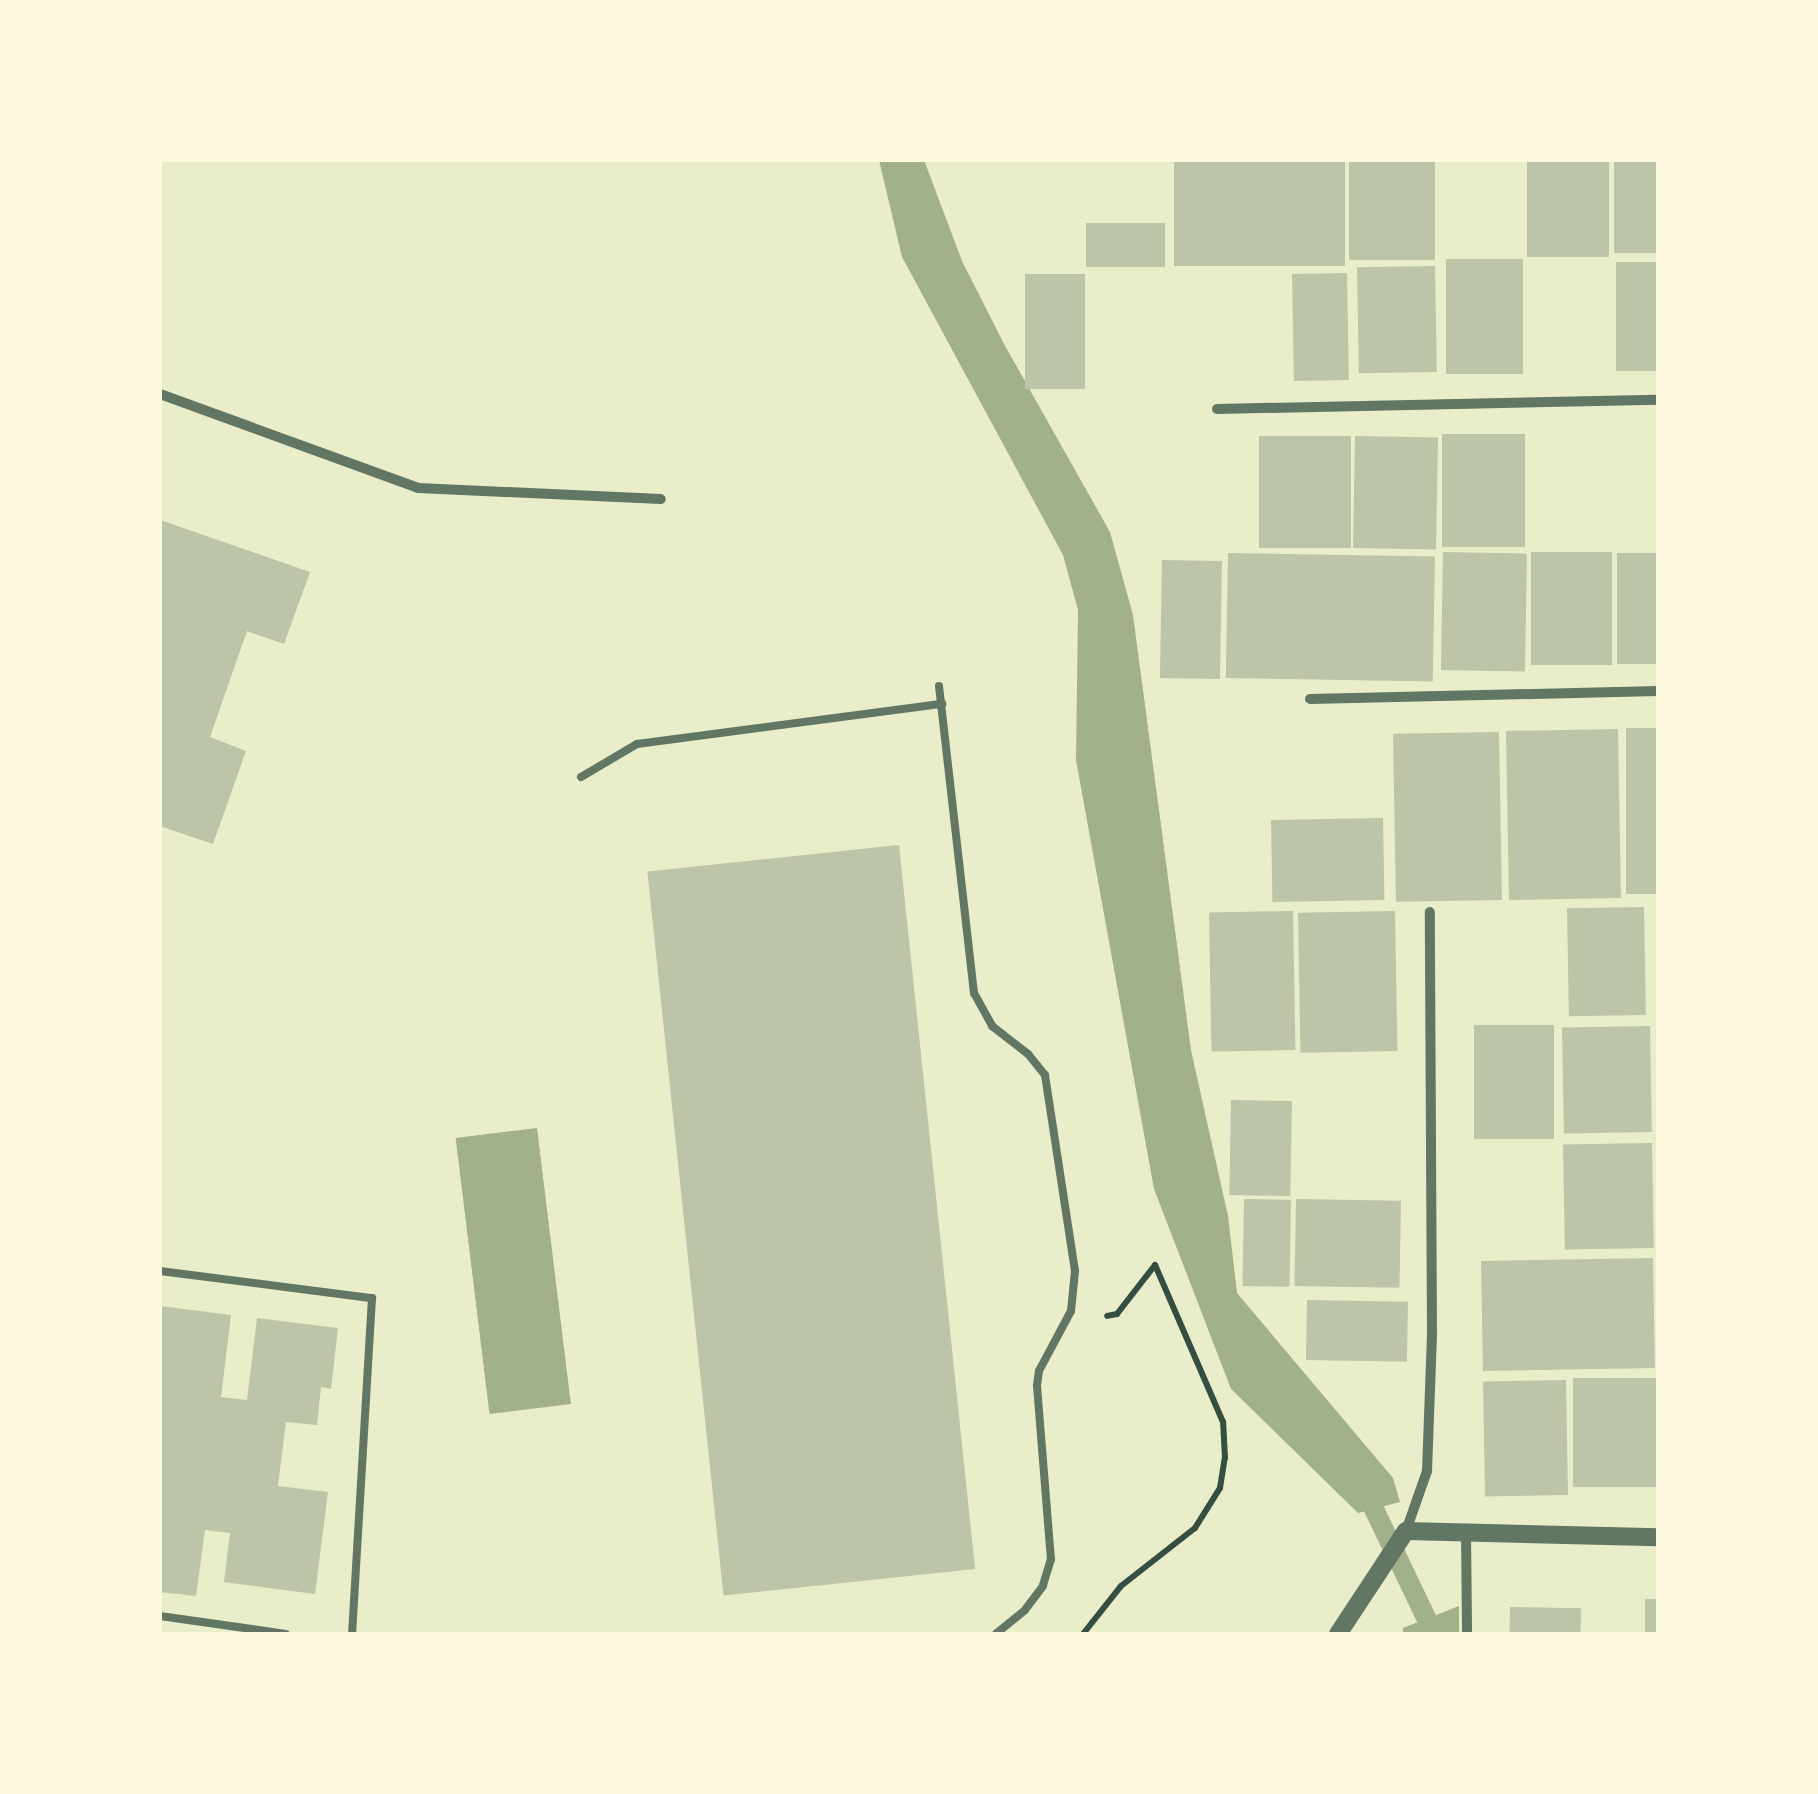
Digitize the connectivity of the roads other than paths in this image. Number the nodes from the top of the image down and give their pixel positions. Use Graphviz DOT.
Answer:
graph roads {
  1 [pos="160,394"];
  2 [pos="1658,400"];
  3 [pos="1217,410"];
  4 [pos="661,499"];
  5 [pos="939,686"];
  6 [pos="1658,691"];
  7 [pos="1310,699"];
  8 [pos="942,704"];
  9 [pos="581,777"];
  10 [pos="1430,912"];
  11 [pos="160,1272"];
  12 [pos="1406,1531"];
  13 [pos="1466,1532"];
  14 [pos="1658,1537"];
  15 [pos="160,1616"];
  16 [pos="286,1634"];
  17 [pos="352,1634"];
  18 [pos="996,1634"];
  19 [pos="1338,1634"];
  20 [pos="1467,1634"];
  1 -- 4 [label="street"];
  2 -- 3 [label="street"];
  5 -- 8 [label="lane"];
  6 -- 7 [label="street"];
  8 -- 9 [label="lane"];
  8 -- 18 [label="lane"];
  10 -- 12 [label="street"];
  11 -- 17 [label="lane"];
  12 -- 13 [label="street"];
  12 -- 19 [label="street"];
  13 -- 14 [label="street"];
  13 -- 20 [label="street"];
  15 -- 16 [label="lane"];
}
